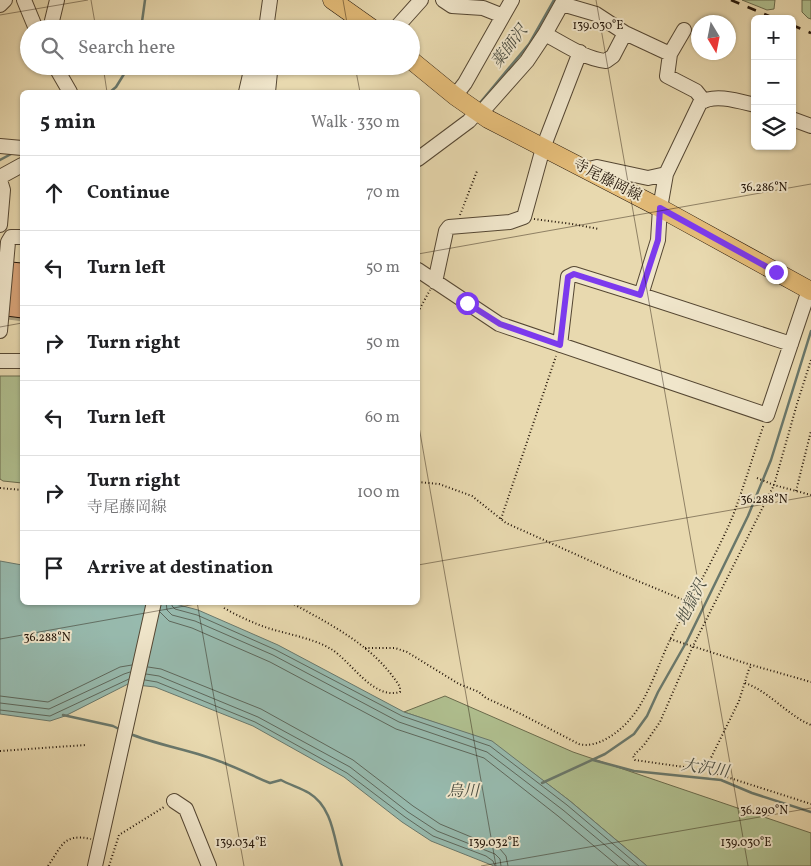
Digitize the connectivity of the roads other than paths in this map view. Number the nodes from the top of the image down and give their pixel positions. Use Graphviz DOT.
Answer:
graph roads {
  1 [pos="5,0"];
  2 [pos="24,0"];
  3 [pos="57,0"];
  4 [pos="270,0"];
  5 [pos="332,0"];
  6 [pos="421,0"];
  7 [pos="443,0"];
  8 [pos="512,0"];
  9 [pos="563,2"];
  10 [pos="0,5"];
  11 [pos="503,16"];
  12 [pos="32,20"];
  13 [pos="52,20"];
  14 [pos="267,20"];
  15 [pos="360,20"];
  16 [pos="402,20"];
  17 [pos="684,30"];
  18 [pos="625,32"];
  19 [pos="545,34"];
  20 [pos="580,52"];
  21 [pos="670,54"];
  22 [pos="420,67"];
  23 [pos="60,75"];
  24 [pos="250,75"];
  25 [pos="260,75"];
  26 [pos="270,75"];
  27 [pos="69,90"];
  28 [pos="246,90"];
  29 [pos="257,90"];
  30 [pos="268,90"];
  31 [pos="455,96"];
  32 [pos="704,101"];
  33 [pos="751,104"];
  34 [pos="478,113"];
  35 [pos="796,120"];
  36 [pos="811,126"];
  37 [pos="0,146"];
  38 [pos="20,148"];
  39 [pos="543,148"];
  40 [pos="420,158"];
  41 [pos="20,166"];
  42 [pos="585,170"];
  43 [pos="666,174"];
  44 [pos="0,178"];
  45 [pos="660,208"];
  46 [pos="0,225"];
  47 [pos="20,237"];
  48 [pos="420,271"];
  49 [pos="435,282"];
  50 [pos="810,290"];
  51 [pos="640,295"];
  52 [pos="0,331"];
  53 [pos="791,344"];
  54 [pos="560,345"];
  55 [pos="0,361"];
  56 [pos="20,361"];
  57 [pos="153,605"];
  58 [pos="174,801"];
  59 [pos="95,866"];
  60 [pos="210,866"];
  1 -- 10 [label="street"];
  2 -- 12 [label="street"];
  3 -- 13 [label="street"];
  4 -- 14 [label="street"];
  5 -- 15 [label="main road"];
  6 -- 16 [label="street"];
  7 -- 11 [label="street"];
  8 -- 11 [label="street"];
  9 -- 18 [label="street"];
  9 -- 19 [label="street"];
  11 -- 31 [label="street"];
  17 -- 21 [label="street"];
  18 -- 20 [label="street"];
  18 -- 21 [label="street"];
  19 -- 20 [label="street"];
  19 -- 34 [label="street"];
  20 -- 39 [label="street"];
  21 -- 32 [label="street"];
  22 -- 31 [label="main road, 寺尾藤岡線"];
  23 -- 27 [label="street"];
  24 -- 28 [label="street"];
  25 -- 29 [label="street"];
  26 -- 30 [label="street"];
  31 -- 34 [label="main road, 寺尾藤岡線"];
  32 -- 33 [label="street"];
  32 -- 43 [label="street"];
  34 -- 39 [label="main road, 寺尾藤岡線"];
  34 -- 40 [label="street"];
  35 -- 36 [label="street"];
  37 -- 38 [label="street"];
  39 -- 42 [label="main road, 寺尾藤岡線"];
  39 -- 49 [label="street"];
  41 -- 44 [label="street"];
  42 -- 43 [label="street"];
  42 -- 45 [label="main road, 寺尾藤岡線"];
  43 -- 45 [label="street"];
  44 -- 46 [label="street"];
  45 -- 50 [label="main road, 寺尾藤岡線"];
  45 -- 51 [label="street"];
  47 -- 52 [label="street"];
  48 -- 49 [label="street"];
  49 -- 54 [label="street"];
  50 -- 53 [label="street"];
  51 -- 53 [label="street"];
  51 -- 54 [label="street"];
  53 -- 54 [label="street"];
  55 -- 56 [label="street"];
  57 -- 59 [label="street"];
  58 -- 60 [label="street"];
}
